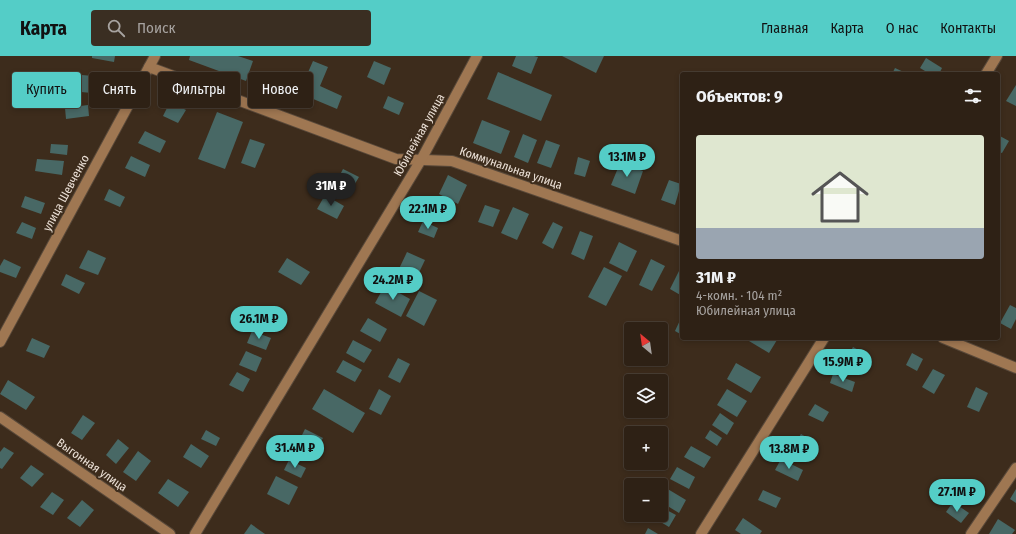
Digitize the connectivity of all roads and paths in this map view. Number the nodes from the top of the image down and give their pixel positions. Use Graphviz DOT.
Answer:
graph roads {
  1 [pos="155,56"];
  2 [pos="477,56"];
  3 [pos="997,56"];
  4 [pos="149,67"];
  5 [pos="987,72"];
  6 [pos="421,160"];
  7 [pos="680,240"];
  8 [pos="823,340"];
  9 [pos="948,340"];
  10 [pos="0,342"];
  11 [pos="1016,368"];
  12 [pos="0,417"];
  13 [pos="1016,468"];
  14 [pos="170,534"];
  15 [pos="195,534"];
  16 [pos="701,534"];
  17 [pos="971,534"];
  1 -- 4 [label="street, улица Шевченко"];
  2 -- 6 [label="street, Юбилейная улица"];
  3 -- 5 [label="street"];
  4 -- 6 [label="street, Коммунальная улица"];
  4 -- 10 [label="street, улица Шевченко"];
  6 -- 7 [label="street, Коммунальная улица"];
  6 -- 15 [label="street, Юбилейная улица"];
  8 -- 16 [label="street"];
  9 -- 11 [label="street"];
  12 -- 14 [label="street, Выгонная улица"];
  13 -- 17 [label="street"];
}
